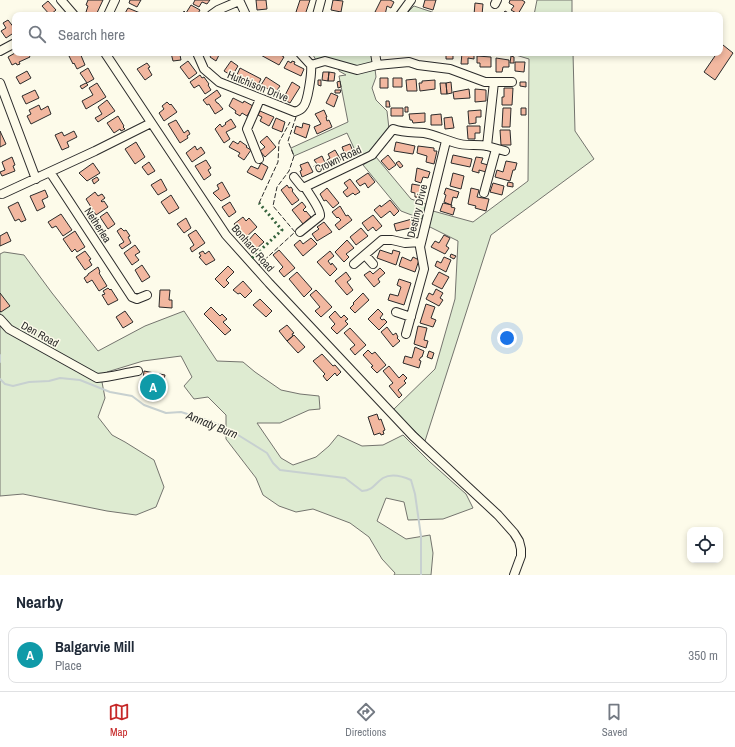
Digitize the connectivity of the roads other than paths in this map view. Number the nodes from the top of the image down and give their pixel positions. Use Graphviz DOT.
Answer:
graph roads {
  1 [pos="61,0"];
  2 [pos="115,0"];
  3 [pos="321,0"];
  4 [pos="411,0"];
  5 [pos="239,1"];
  6 [pos="70,12"];
  7 [pos="109,12"];
  8 [pos="215,12"];
  9 [pos="244,12"];
  10 [pos="318,12"];
  11 [pos="402,12"];
  12 [pos="12,45"];
  13 [pos="0,51"];
  14 [pos="107,56"];
  15 [pos="198,56"];
  16 [pos="303,56"];
  17 [pos="376,56"];
  18 [pos="311,65"];
  19 [pos="377,65"];
  20 [pos="494,82"];
  21 [pos="512,82"];
  22 [pos="0,83"];
  23 [pos="260,99"];
  24 [pos="150,123"];
  25 [pos="446,141"];
  26 [pos="487,146"];
  27 [pos="496,149"];
  28 [pos="505,151"];
  29 [pos="259,159"];
  30 [pos="50,172"];
  31 [pos="294,177"];
  32 [pos="36,179"];
  33 [pos="305,187"];
  34 [pos="484,193"];
  35 [pos="2,194"];
  36 [pos="300,232"];
  37 [pos="421,242"];
  38 [pos="365,255"];
  39 [pos="354,264"];
  40 [pos="373,264"];
  41 [pos="147,295"];
  42 [pos="396,312"];
  43 [pos="411,317"];
  44 [pos="0,319"];
  45 [pos="406,334"];
  46 [pos="138,372"];
  47 [pos="514,575"];
  1 -- 6 [label="street"];
  2 -- 7 [label="street"];
  3 -- 10 [label="street"];
  4 -- 11 [label="street"];
  5 -- 8 [label="street"];
  5 -- 9 [label="street"];
  12 -- 13 [label="street"];
  14 -- 24 [label="street, Bonhard Road"];
  15 -- 23 [label="street, Hutchison Drive"];
  16 -- 18 [label="street"];
  17 -- 19 [label="street"];
  18 -- 19 [label="street"];
  18 -- 23 [label="street, Hutchison Drive"];
  19 -- 20 [label="street"];
  20 -- 21 [label="street"];
  20 -- 26 [label="street"];
  22 -- 32 [label="street"];
  23 -- 29 [label="street"];
  24 -- 30 [label="street"];
  24 -- 47 [label="street, Bonhard Road"];
  25 -- 26 [label="street, Crown Road"];
  25 -- 33 [label="street, Crown Road"];
  25 -- 37 [label="street, Destiny Drive"];
  26 -- 27 [label="street, Crown Road"];
  27 -- 28 [label="street, Crown Road"];
  27 -- 34 [label="street"];
  30 -- 32 [label="street"];
  30 -- 41 [label="street, Netherlea"];
  31 -- 33 [label="street"];
  32 -- 35 [label="street"];
  33 -- 36 [label="street"];
  37 -- 38 [label="street"];
  37 -- 43 [label="street, Destiny Drive"];
  38 -- 39 [label="street"];
  38 -- 40 [label="street"];
  42 -- 43 [label="street"];
  43 -- 45 [label="street, Destiny Drive"];
  44 -- 46 [label="street, Den Road"];
}
